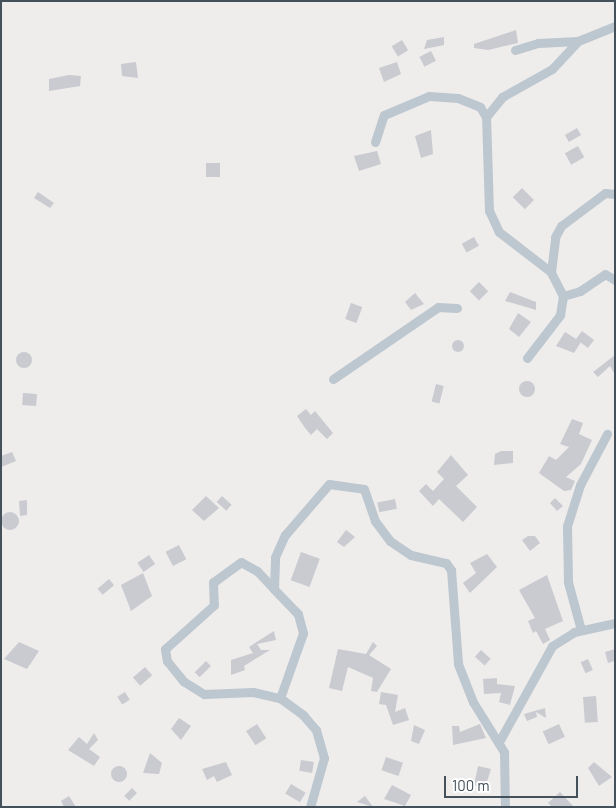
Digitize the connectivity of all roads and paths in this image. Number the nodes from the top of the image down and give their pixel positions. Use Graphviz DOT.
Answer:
graph roads {
  1 [pos="615,26"];
  2 [pos="578,41"];
  3 [pos="515,50"];
  4 [pos="486,117"];
  5 [pos="375,142"];
  6 [pos="615,194"];
  7 [pos="550,272"];
  8 [pos="615,280"];
  9 [pos="564,296"];
  10 [pos="457,308"];
  11 [pos="527,358"];
  12 [pos="333,379"];
  13 [pos="607,434"];
  14 [pos="274,589"];
  15 [pos="615,623"];
  16 [pos="581,630"];
  17 [pos="280,698"];
  18 [pos="500,740"];
  19 [pos="310,807"];
  20 [pos="505,807"];
  1 -- 2 [label="street"];
  2 -- 3 [label="street"];
  2 -- 4 [label="street"];
  4 -- 5 [label="street"];
  4 -- 7 [label="street"];
  6 -- 7 [label="street"];
  7 -- 9 [label="street"];
  8 -- 9 [label="street"];
  9 -- 11 [label="street"];
  10 -- 12 [label="street"];
  13 -- 16 [label="street"];
  14 -- 17 [label="street"];
  14 -- 17 [label="street"];
  14 -- 18 [label="street"];
  15 -- 16 [label="street"];
  16 -- 18 [label="street"];
  17 -- 19 [label="street"];
  18 -- 20 [label="street"];
}
